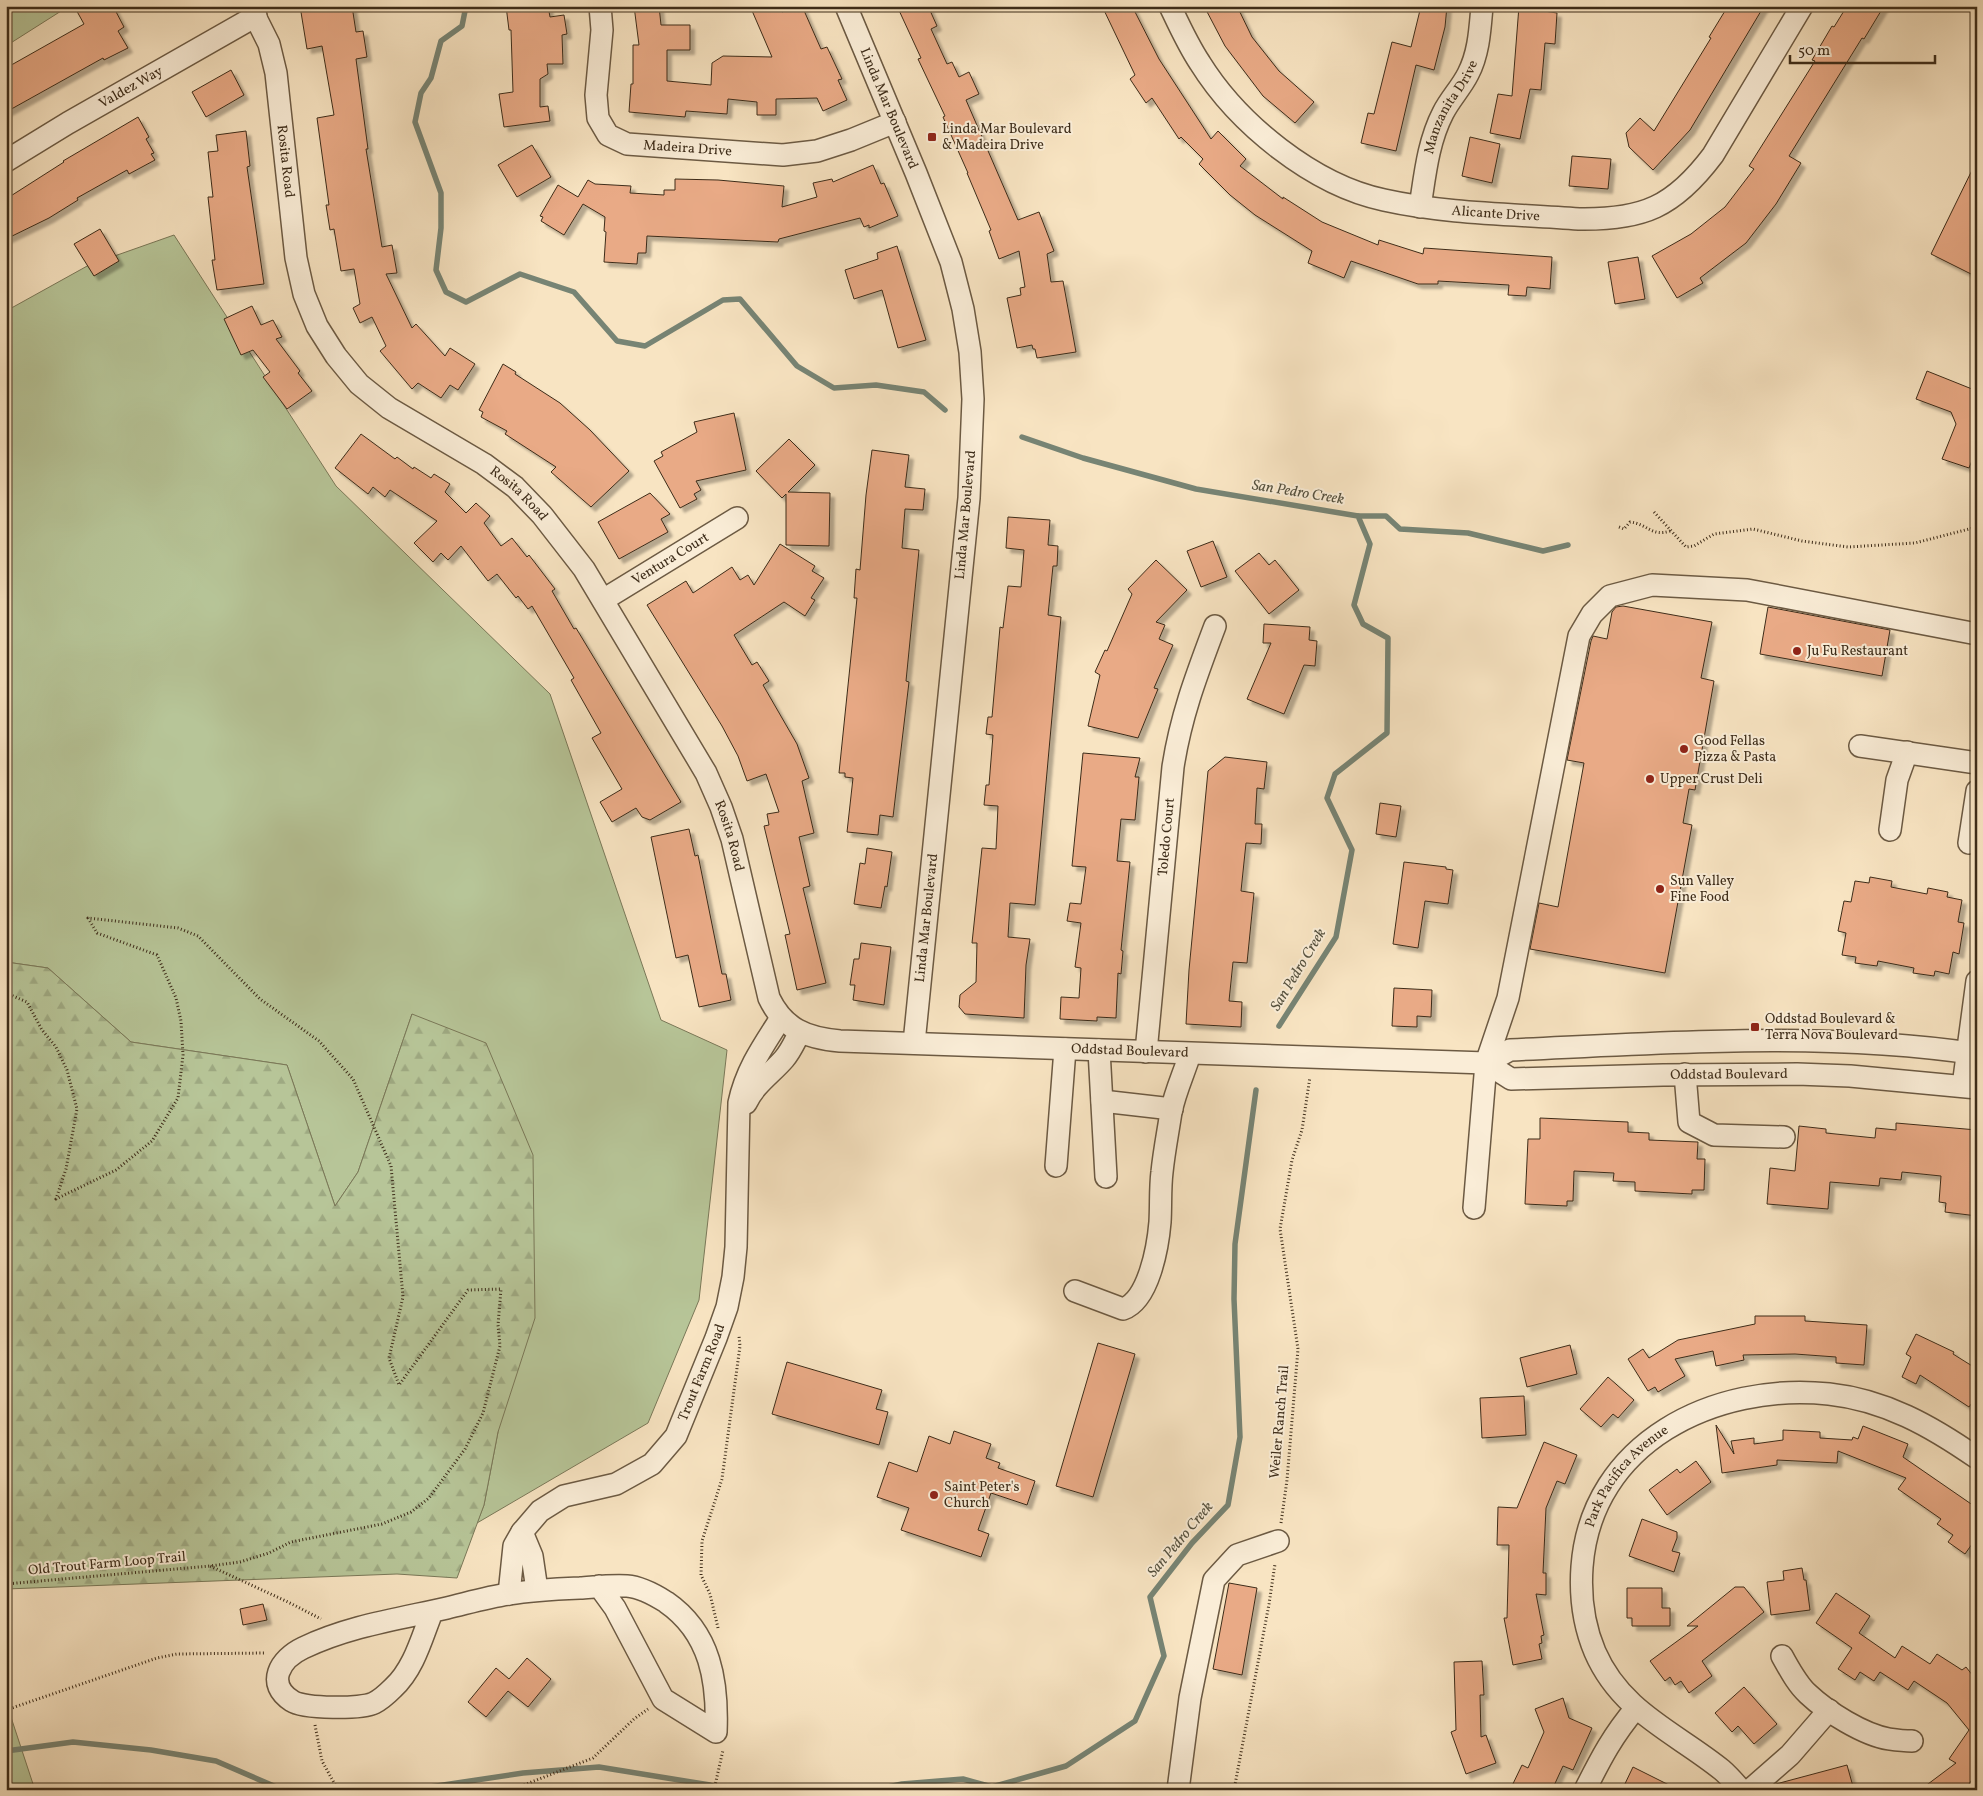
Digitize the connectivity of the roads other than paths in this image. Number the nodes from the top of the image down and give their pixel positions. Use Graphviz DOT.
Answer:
graph roads {
  1 [pos="600,6"];
  2 [pos="846,6"];
  3 [pos="1170,6"];
  4 [pos="1482,6"];
  5 [pos="1802,6"];
  6 [pos="253,11"];
  7 [pos="894,122"];
  8 [pos="6,160"];
  9 [pos="1420,206"];
  10 [pos="737,518"];
  11 [pos="603,600"];
  12 [pos="1215,626"];
  13 [pos="1977,634"];
  14 [pos="1860,746"];
  15 [pos="1907,752"];
  16 [pos="1977,763"];
  17 [pos="1977,791"];
  18 [pos="1890,830"];
  19 [pos="1969,843"];
  20 [pos="1977,981"];
  21 [pos="781,1018"];
  22 [pos="800,1032"];
  23 [pos="914,1043"];
  24 [pos="1669,1043"];
  25 [pos="1065,1049"];
  26 [pos="1099,1050"];
  27 [pos="1146,1052"];
  28 [pos="1972,1053"];
  29 [pos="1190,1054"];
  30 [pos="1486,1063"];
  31 [pos="1685,1074"];
  32 [pos="1664,1075"];
  33 [pos="1970,1087"];
  34 [pos="1102,1102"];
  35 [pos="1172,1109"];
  36 [pos="740,1122"];
  37 [pos="1784,1137"];
  38 [pos="1056,1166"];
  39 [pos="1106,1177"];
  40 [pos="1474,1208"];
  41 [pos="1075,1291"];
  42 [pos="1977,1458"];
  43 [pos="522,1532"];
  44 [pos="1278,1541"];
  45 [pos="598,1586"];
  46 [pos="537,1590"];
  47 [pos="509,1594"];
  48 [pos="432,1612"];
  49 [pos="1782,1656"];
  50 [pos="1636,1708"];
  51 [pos="1829,1710"];
  52 [pos="1912,1741"];
  53 [pos="1178,1790"];
  54 [pos="1585,1790"];
  55 [pos="1741,1790"];
  56 [pos="1750,1790"];
  1 -- 7 [label="street, Madeira Drive"];
  2 -- 7 [label="street, Linda Mar Boulevard"];
  3 -- 9 [label="street, Alicante Drive"];
  4 -- 9 [label="street, Manzanita Drive"];
  5 -- 9 [label="street, Alicante Drive"];
  6 -- 8 [label="street, Valdez Way"];
  6 -- 11 [label="street, Rosita Road"];
  7 -- 23 [label="street, Linda Mar Boulevard"];
  10 -- 11 [label="street, Ventura Court"];
  11 -- 21 [label="street, Rosita Road"];
  12 -- 27 [label="street, Toledo Court"];
  13 -- 30 [label="street"];
  14 -- 15 [label="street"];
  15 -- 16 [label="street"];
  15 -- 18 [label="street"];
  17 -- 19 [label="street"];
  20 -- 28 [label="street"];
  21 -- 22 [label="street, Oddstad Boulevard"];
  21 -- 36 [label="street, Trout Farm Road"];
  22 -- 23 [label="street, Oddstad Boulevard"];
  22 -- 36 [label="street, Trout Farm Road"];
  23 -- 25 [label="street, Oddstad Boulevard"];
  24 -- 28 [label="street"];
  24 -- 30 [label="street"];
  24 -- 32 [label="street"];
  25 -- 26 [label="street, Oddstad Boulevard"];
  25 -- 38 [label="street"];
  26 -- 27 [label="street, Oddstad Boulevard"];
  26 -- 34 [label="street"];
  27 -- 29 [label="street, Oddstad Boulevard"];
  28 -- 33 [label="street"];
  29 -- 30 [label="street, Oddstad Boulevard"];
  29 -- 35 [label="street"];
  30 -- 32 [label="street, Oddstad Boulevard"];
  30 -- 40 [label="street"];
  31 -- 32 [label="street, Oddstad Boulevard"];
  31 -- 33 [label="street, Oddstad Boulevard"];
  31 -- 37 [label="street"];
  34 -- 35 [label="street"];
  34 -- 39 [label="street"];
  35 -- 41 [label="street"];
  36 -- 43 [label="street, Trout Farm Road"];
  42 -- 50 [label="street, Park Pacifica Avenue"];
  43 -- 46 [label="street"];
  43 -- 47 [label="street, Trout Farm Road"];
  44 -- 53 [label="street"];
  45 -- 45 [label="street"];
  45 -- 46 [label="street"];
  46 -- 47 [label="street"];
  47 -- 48 [label="street"];
  48 -- 48 [label="street"];
  49 -- 51 [label="street"];
  50 -- 54 [label="street"];
  50 -- 55 [label="street, Park Pacifica Avenue"];
  51 -- 52 [label="street"];
  51 -- 56 [label="street"];
}
